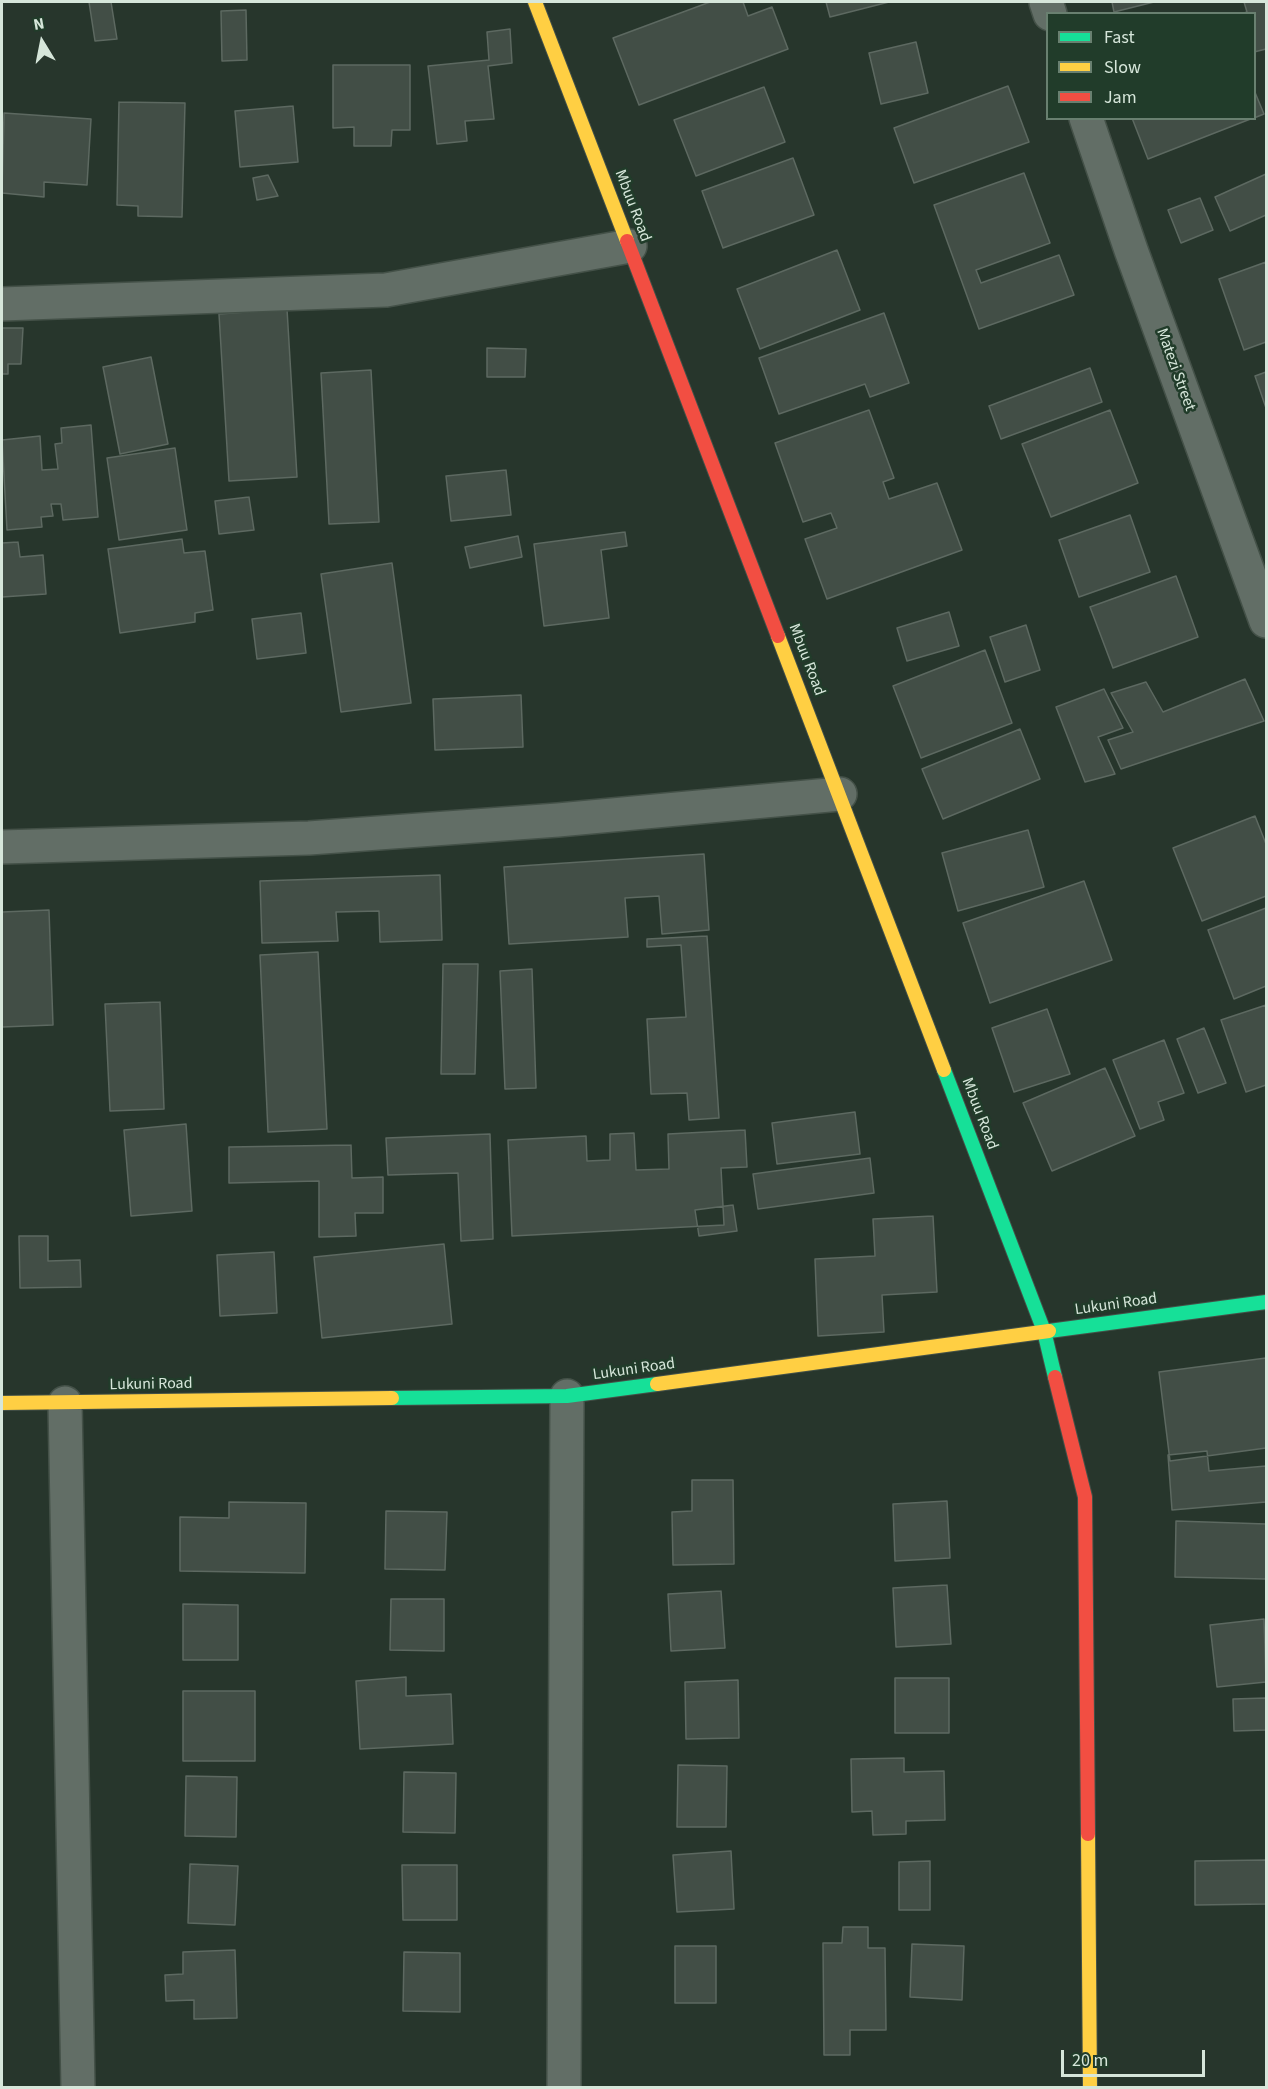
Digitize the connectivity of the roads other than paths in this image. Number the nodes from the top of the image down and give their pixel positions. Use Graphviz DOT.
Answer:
graph roads {
  1 [pos="535,2"];
  2 [pos="1087,120"];
  3 [pos="630,246"];
  4 [pos="2,304"];
  5 [pos="1266,621"];
  6 [pos="840,794"];
  7 [pos="2,847"];
  8 [pos="1266,1302"];
  9 [pos="1044,1331"];
  10 [pos="567,1396"];
  11 [pos="2,1403"];
  12 [pos="65,1403"];
  13 [pos="78,2088"];
  14 [pos="564,2088"];
  15 [pos="1090,2088"];
  1 -- 3 [label="street, Mbuu Road"];
  2 -- 5 [label="street, Matezi Street"];
  3 -- 4 [label="street"];
  3 -- 6 [label="street, Mbuu Road"];
  6 -- 7 [label="street"];
  6 -- 9 [label="street, Mbuu Road"];
  8 -- 9 [label="street, Lukuni Road"];
  9 -- 10 [label="street, Lukuni Road"];
  9 -- 15 [label="street, Mbuu Road"];
  10 -- 12 [label="street, Lukuni Road"];
  10 -- 14 [label="street"];
  11 -- 12 [label="street, Lukuni Road"];
  12 -- 13 [label="street"];
}
